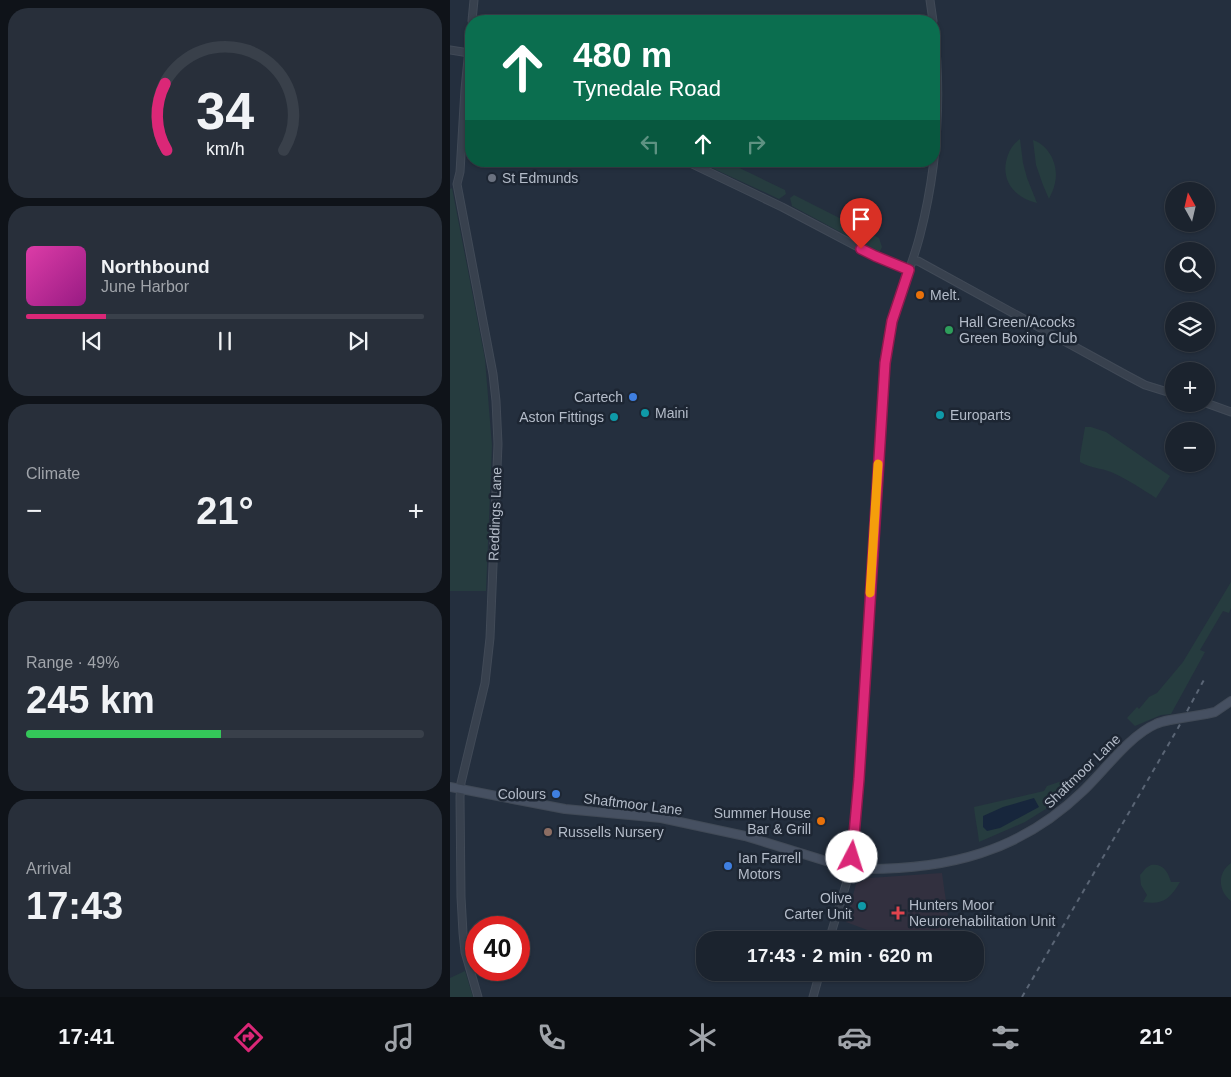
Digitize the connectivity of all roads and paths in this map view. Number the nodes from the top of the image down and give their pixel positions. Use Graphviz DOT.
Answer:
graph roads {
  1 [pos="474,0"];
  2 [pos="930,0"];
  3 [pos="473,15"];
  4 [pos="932,15"];
  5 [pos="450,50"];
  6 [pos="465,56"];
  7 [pos="465,96"];
  8 [pos="699,167"];
  9 [pos="934,167"];
  10 [pos="454,185"];
  11 [pos="913,261"];
  12 [pos="909,270"];
  13 [pos="1165,391"];
  14 [pos="1215,407"];
  15 [pos="1231,412"];
  16 [pos="1231,701"];
  17 [pos="450,787"];
  18 [pos="461,789"];
  19 [pos="852,857"];
  20 [pos="839,865"];
  21 [pos="861,869"];
  22 [pos="848,878"];
  23 [pos="832,931"];
  24 [pos="817,981"];
  25 [pos="478,997"];
  26 [pos="813,997"];
  1 -- 3 [label="street"];
  2 -- 4 [label="street"];
  5 -- 6 [label="street"];
  7 -- 10 [label="street, Reddings Lane"];
  8 -- 12 [label="street"];
  9 -- 11 [label="street"];
  10 -- 18 [label="street, Reddings Lane"];
  11 -- 12 [label="street"];
  11 -- 13 [label="street"];
  12 -- 19 [label="street"];
  14 -- 15 [label="street"];
  16 -- 21 [label="main road, Shaftmoor Lane, bridge"];
  17 -- 18 [label="main road, Shaftmoor Lane"];
  18 -- 20 [label="main road, Shaftmoor Lane"];
  18 -- 25 [label="street, Reddings Lane"];
  19 -- 20 [label="main road"];
  19 -- 21 [label="main road"];
  20 -- 22 [label="main road"];
  21 -- 22 [label="main road"];
  22 -- 23 [label="street"];
  24 -- 26 [label="street"];
}
